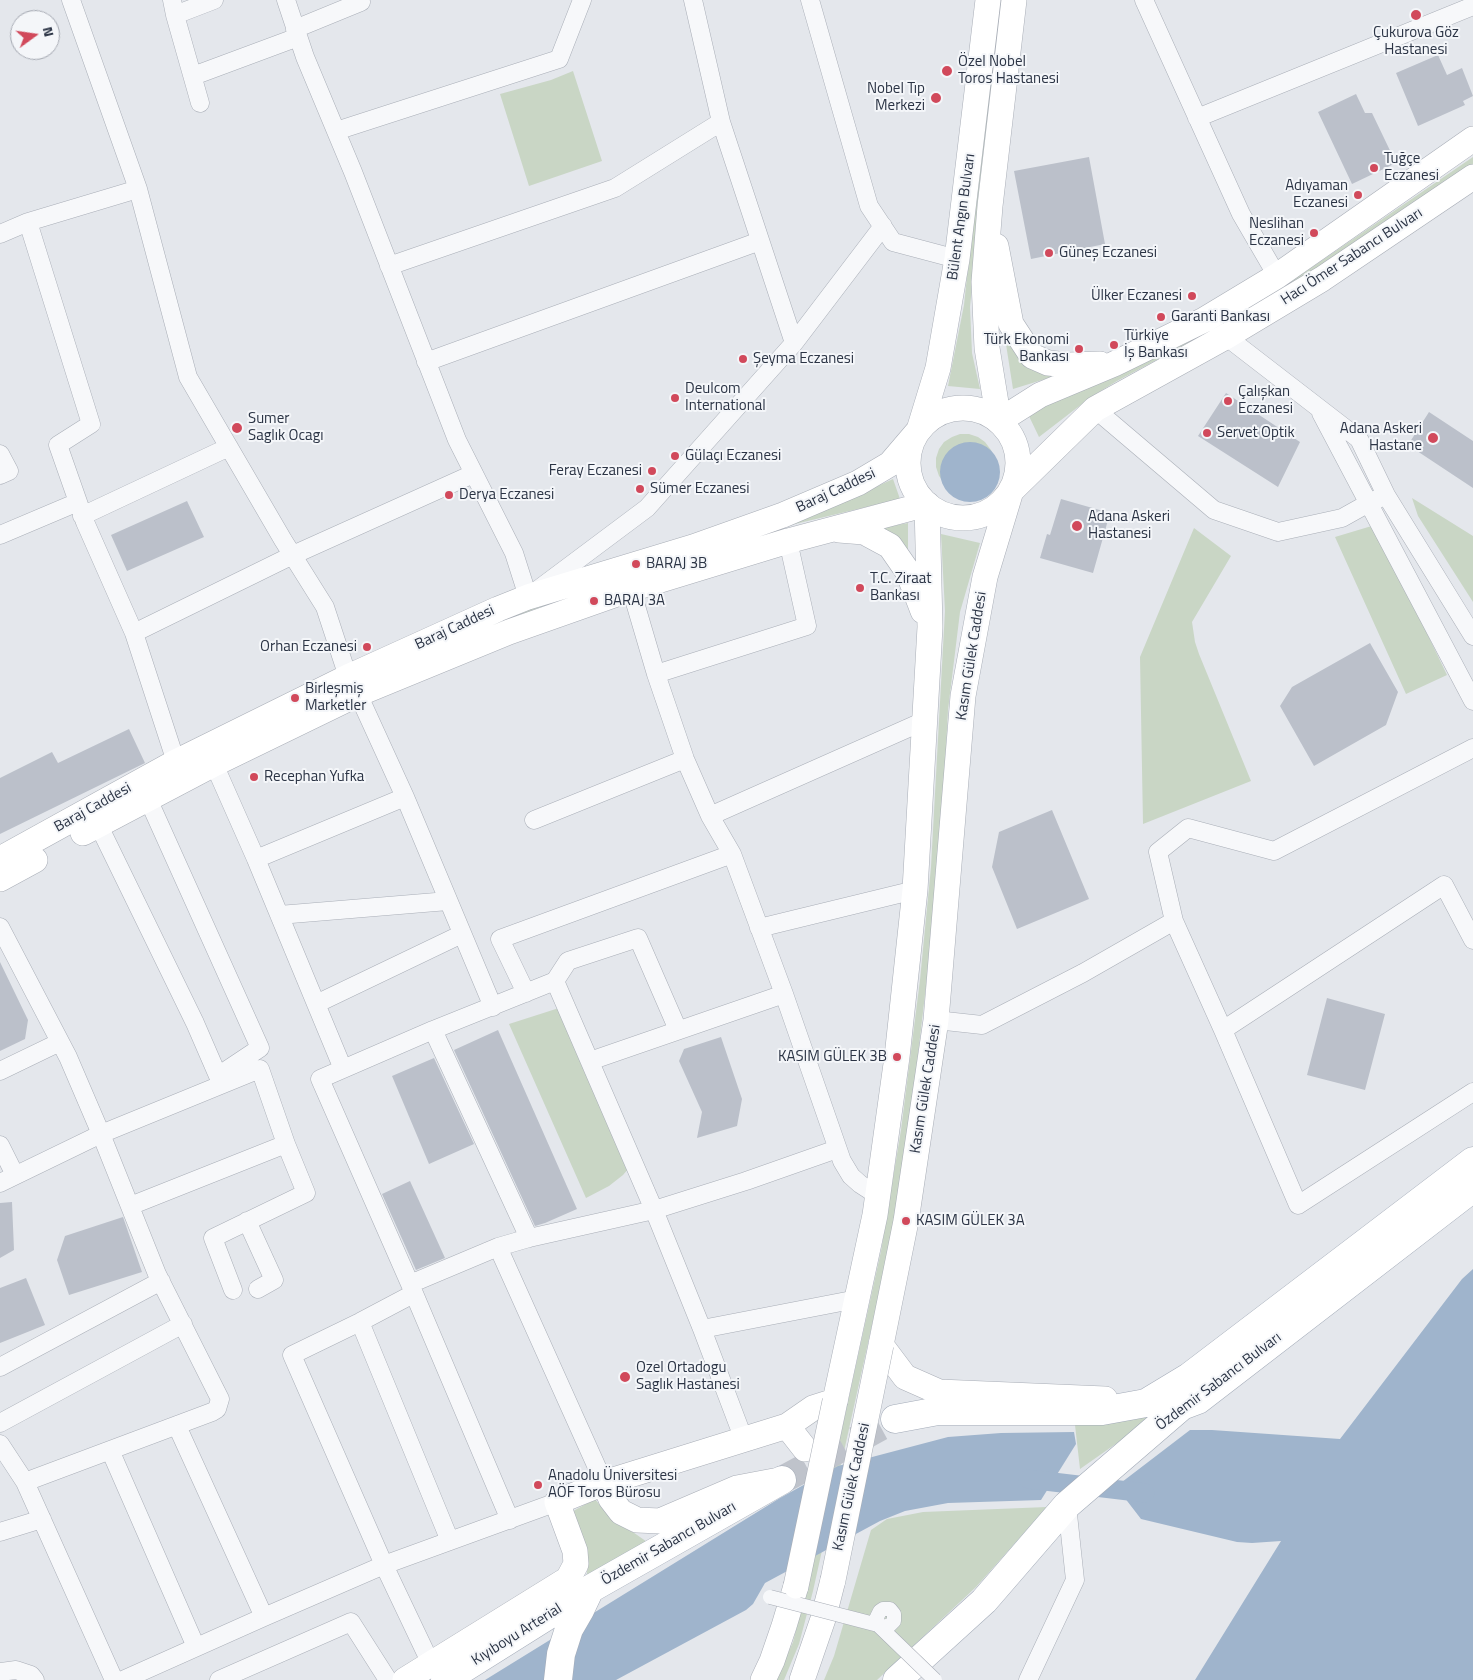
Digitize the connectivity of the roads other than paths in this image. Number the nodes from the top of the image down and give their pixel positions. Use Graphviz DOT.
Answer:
graph roads {
  1 [pos="71,0"];
  2 [pos="214,0"];
  3 [pos="286,0"];
  4 [pos="582,0"];
  5 [pos="693,0"];
  6 [pos="810,0"];
  7 [pos="988,0"];
  8 [pos="1014,0"];
  9 [pos="1144,0"];
  10 [pos="361,2"];
  11 [pos="1473,6"];
  12 [pos="173,8"];
  13 [pos="297,33"];
  14 [pos="193,76"];
  15 [pos="200,102"];
  16 [pos="1197,118"];
  17 [pos="721,122"];
  18 [pos="336,131"];
  19 [pos="1473,139"];
  20 [pos="1473,177"];
  21 [pos="138,189"];
  22 [pos="990,206"];
  23 [pos="28,222"];
  24 [pos="883,226"];
  25 [pos="0,234"];
  26 [pos="760,240"];
  27 [pos="958,259"];
  28 [pos="389,266"];
  29 [pos="1277,276"];
  30 [pos="1204,320"];
  31 [pos="1226,336"];
  32 [pos="794,343"];
  33 [pos="426,362"];
  34 [pos="1114,364"];
  35 [pos="1318,408"];
  36 [pos="1095,410"];
  37 [pos="999,421"];
  38 [pos="919,430"];
  39 [pos="229,447"];
  40 [pos="0,454"];
  41 [pos="474,474"];
  42 [pos="0,475"];
  43 [pos="1011,491"];
  44 [pos="1386,495"];
  45 [pos="927,504"];
  46 [pos="1367,504"];
  47 [pos="80,509"];
  48 [pos="832,529"];
  49 [pos="0,535"];
  50 [pos="788,541"];
  51 [pos="293,555"];
  52 [pos="631,589"];
  53 [pos="528,597"];
  54 [pos="930,627"];
  55 [pos="134,634"];
  56 [pos="1473,636"];
  57 [pos="656,674"];
  58 [pos="353,686"];
  59 [pos="1473,701"];
  60 [pos="924,721"];
  61 [pos="1473,748"];
  62 [pos="685,758"];
  63 [pos="176,762"];
  64 [pos="214,764"];
  65 [pos="405,797"];
  66 [pos="148,799"];
  67 [pos="710,816"];
  68 [pos="534,820"];
  69 [pos="98,824"];
  70 [pos="732,854"];
  71 [pos="0,859"];
  72 [pos="256,859"];
  73 [pos="0,879"];
  74 [pos="915,890"];
  75 [pos="448,901"];
  76 [pos="279,915"];
  77 [pos="1174,921"];
  78 [pos="0,927"];
  79 [pos="759,928"];
  80 [pos="462,934"];
  81 [pos="1473,940"];
  82 [pos="555,981"];
  83 [pos="526,993"];
  84 [pos="784,994"];
  85 [pos="316,1004"];
  86 [pos="493,1007"];
  87 [pos="936,1020"];
  88 [pos="433,1030"];
  89 [pos="678,1030"];
  90 [pos="1223,1030"];
  91 [pos="60,1042"];
  92 [pos="590,1060"];
  93 [pos="343,1069"];
  94 [pos="0,1072"];
  95 [pos="1473,1092"];
  96 [pos="101,1134"];
  97 [pos="286,1144"];
  98 [pos="0,1145"];
  99 [pos="837,1149"];
  100 [pos="1473,1161"];
  101 [pos="8,1179"];
  102 [pos="1473,1188"];
  103 [pos="877,1195"];
  104 [pos="130,1206"];
  105 [pos="654,1210"];
  106 [pos="247,1221"];
  107 [pos="529,1238"];
  108 [pos="498,1247"];
  109 [pos="161,1281"];
  110 [pos="258,1289"];
  111 [pos="412,1289"];
  112 [pos="234,1290"];
  113 [pos="857,1299"];
  114 [pos="360,1322"];
  115 [pos="183,1324"];
  116 [pos="702,1329"];
  117 [pos="881,1345"];
  118 [pos="0,1367"];
  119 [pos="1182,1393"];
  120 [pos="835,1402"];
  121 [pos="895,1419"];
  122 [pos="0,1423"];
  123 [pos="177,1426"];
  124 [pos="787,1426"];
  125 [pos="744,1440"];
  126 [pos="0,1444"];
  127 [pos="110,1450"];
  128 [pos="821,1467"];
  129 [pos="782,1480"];
  130 [pos="25,1482"];
  131 [pos="604,1483"];
  132 [pos="557,1502"];
  133 [pos="1067,1505"];
  134 [pos="42,1519"];
  135 [pos="510,1520"];
  136 [pos="0,1532"];
  137 [pos="450,1541"];
  138 [pos="384,1565"];
  139 [pos="590,1589"];
  140 [pos="770,1597"];
  141 [pos="264,1617"];
  142 [pos="196,1647"];
  143 [pos="0,1672"];
  144 [pos="438,1672"];
  145 [pos="35,1680"];
  146 [pos="114,1680"];
  147 [pos="123,1680"];
  148 [pos="219,1680"];
  149 [pos="388,1680"];
  150 [pos="405,1680"];
  151 [pos="558,1680"];
  152 [pos="763,1680"];
  153 [pos="802,1680"];
  154 [pos="897,1680"];
  155 [pos="935,1680"];
  156 [pos="1028,1680"];
  1 -- 21 [label="street"];
  2 -- 12 [label="street"];
  3 -- 13 [label="street"];
  4 -- 18 [label="street"];
  5 -- 17 [label="street"];
  6 -- 24 [label="street"];
  7 -- 27 [label="main road, Bülent Angın Bulvarı"];
  8 -- 22 [label="main road, Bülent Angın Bulvarı"];
  9 -- 16 [label="street"];
  10 -- 13 [label="street"];
  11 -- 16 [label="street"];
  12 -- 14 [label="street"];
  13 -- 14 [label="street"];
  13 -- 18 [label="street"];
  14 -- 15 [label="street"];
  16 -- 29 [label="street"];
  17 -- 26 [label="street"];
  17 -- 28 [label="street"];
  18 -- 28 [label="street"];
  19 -- 29 [label="main road, Hacı Ömer Sabancı Bulvarı"];
  20 -- 31 [label="main road, Hacı Ömer Sabancı Bulvarı"];
  21 -- 23 [label="street"];
  21 -- 39 [label="street"];
  22 -- 34 [label="main road"];
  22 -- 37 [label="main road, Bülent Angın Bulvarı"];
  23 -- 25 [label="street"];
  23 -- 47 [label="street"];
  24 -- 27 [label="street"];
  24 -- 32 [label="street"];
  26 -- 32 [label="street"];
  26 -- 33 [label="street"];
  27 -- 38 [label="main road, Bülent Angın Bulvarı"];
  28 -- 33 [label="street"];
  29 -- 30 [label="main road, Hacı Ömer Sabancı Bulvarı"];
  30 -- 31 [label="street"];
  30 -- 34 [label="main road, Hacı Ömer Sabancı Bulvarı"];
  31 -- 35 [label="street"];
  31 -- 36 [label="main road, Hacı Ömer Sabancı Bulvarı"];
  32 -- 53 [label="street"];
  33 -- 41 [label="street"];
  34 -- 37 [label="main road, Hacı Ömer Sabancı Bulvarı"];
  35 -- 44 [label="street"];
  35 -- 46 [label="street"];
  36 -- 43 [label="main road, Hacı Ömer Sabancı Bulvarı"];
  36 -- 46 [label="street"];
  37 -- 38 [label="main road"];
  37 -- 43 [label="main road"];
  38 -- 45 [label="main road"];
  38 -- 53 [label="main road, Baraj Caddesi"];
  39 -- 47 [label="street"];
  39 -- 51 [label="street"];
  40 -- 42 [label="street"];
  41 -- 51 [label="street"];
  41 -- 53 [label="street"];
  43 -- 45 [label="main road"];
  43 -- 87 [label="main road, Kasım Gülek Caddesi"];
  44 -- 46 [label="street"];
  44 -- 56 [label="street"];
  45 -- 48 [label="main road, Baraj Caddesi"];
  45 -- 54 [label="main road"];
  46 -- 59 [label="street"];
  47 -- 49 [label="street"];
  47 -- 55 [label="street"];
  48 -- 50 [label="main road, Baraj Caddesi"];
  48 -- 54 [label="main road"];
  50 -- 52 [label="main road, Baraj Caddesi"];
  50 -- 57 [label="street"];
  51 -- 55 [label="street"];
  51 -- 58 [label="street"];
  52 -- 57 [label="street"];
  52 -- 58 [label="main road, Baraj Caddesi"];
  53 -- 58 [label="main road, Baraj Caddesi"];
  54 -- 60 [label="main road"];
  55 -- 63 [label="street"];
  57 -- 62 [label="street"];
  58 -- 63 [label="main road, Baraj Caddesi"];
  58 -- 64 [label="main road, Baraj Caddesi"];
  58 -- 65 [label="street"];
  60 -- 67 [label="street"];
  60 -- 74 [label="main road"];
  61 -- 77 [label="street"];
  62 -- 67 [label="street"];
  62 -- 68 [label="street"];
  63 -- 71 [label="main road, Baraj Caddesi"];
  64 -- 66 [label="main road, Baraj Caddesi"];
  64 -- 72 [label="street"];
  65 -- 72 [label="street"];
  65 -- 75 [label="street"];
  66 -- 69 [label="main road, Baraj Caddesi"];
  66 -- 69 [label="street"];
  67 -- 70 [label="street"];
  69 -- 73 [label="main road, Baraj Caddesi"];
  70 -- 79 [label="street"];
  70 -- 83 [label="street"];
  72 -- 76 [label="street"];
  74 -- 79 [label="street"];
  74 -- 103 [label="main road"];
  75 -- 76 [label="street"];
  75 -- 80 [label="street"];
  76 -- 85 [label="street"];
  77 -- 87 [label="street"];
  77 -- 90 [label="street"];
  78 -- 91 [label="street"];
  79 -- 84 [label="street"];
  80 -- 85 [label="street"];
  80 -- 86 [label="street"];
  81 -- 90 [label="street"];
  82 -- 83 [label="street"];
  82 -- 89 [label="street"];
  82 -- 92 [label="street"];
  83 -- 86 [label="street"];
  84 -- 89 [label="street"];
  84 -- 99 [label="street"];
  85 -- 93 [label="street"];
  86 -- 88 [label="street"];
  87 -- 117 [label="main road, Kasım Gülek Caddesi"];
  88 -- 93 [label="street"];
  88 -- 107 [label="street"];
  89 -- 92 [label="street"];
  90 -- 95 [label="street"];
  91 -- 94 [label="street"];
  91 -- 96 [label="street"];
  92 -- 105 [label="street"];
  93 -- 111 [label="street"];
  96 -- 97 [label="street"];
  96 -- 101 [label="street"];
  96 -- 104 [label="street"];
  97 -- 104 [label="street"];
  97 -- 106 [label="street"];
  98 -- 101 [label="street"];
  99 -- 103 [label="street"];
  99 -- 105 [label="street"];
  100 -- 119 [label="main road, Özdemir Sabancı Bulvarı"];
  102 -- 119 [label="main road, Özdemir Sabancı Bulvarı"];
  103 -- 113 [label="main road"];
  104 -- 109 [label="street"];
  105 -- 107 [label="street"];
  105 -- 116 [label="street"];
  106 -- 110 [label="street"];
  106 -- 112 [label="street"];
  107 -- 108 [label="street"];
  108 -- 111 [label="street"];
  108 -- 131 [label="street"];
  109 -- 115 [label="street"];
  109 -- 118 [label="street"];
  111 -- 114 [label="street"];
  111 -- 135 [label="street"];
  113 -- 116 [label="street"];
  113 -- 120 [label="main road"];
  114 -- 137 [label="street"];
  114 -- 138 [label="street"];
  115 -- 122 [label="street"];
  115 -- 123 [label="street"];
  116 -- 125 [label="street"];
  117 -- 119 [label="main road"];
  117 -- 153 [label="main road, Kasım Gülek Caddesi, bridge"];
  119 -- 121 [label="main road, Özdemir Sabancı Bulvarı"];
  119 -- 133 [label="main road, Özdemir Sabancı Bulvarı"];
  120 -- 124 [label="main road"];
  120 -- 128 [label="main road, bridge"];
  123 -- 127 [label="street"];
  123 -- 141 [label="street"];
  124 -- 125 [label="main road"];
  124 -- 128 [label="main road"];
  125 -- 131 [label="main road"];
  126 -- 130 [label="street"];
  127 -- 130 [label="street"];
  127 -- 142 [label="street"];
  128 -- 152 [label="main road, bridge"];
  129 -- 131 [label="main road"];
  129 -- 139 [label="main road, Özdemir Sabancı Bulvarı"];
  130 -- 134 [label="street"];
  131 -- 132 [label="main road"];
  132 -- 135 [label="street"];
  132 -- 144 [label="main road"];
  133 -- 154 [label="main road, Özdemir Sabancı Bulvarı"];
  133 -- 156 [label="street"];
  134 -- 136 [label="street"];
  134 -- 146 [label="street"];
  135 -- 137 [label="street"];
  137 -- 138 [label="street"];
  138 -- 141 [label="street"];
  138 -- 144 [label="street"];
  139 -- 144 [label="main road, Kıyıboyu Arterial"];
  139 -- 151 [label="main road, Özdemir Sabancı Bulvarı"];
  140 -- 155 [label="street, bridge"];
  141 -- 142 [label="street"];
  142 -- 147 [label="street"];
  143 -- 145 [label="street"];
  144 -- 150 [label="main road"];
  148 -- 149 [label="street"];
}
